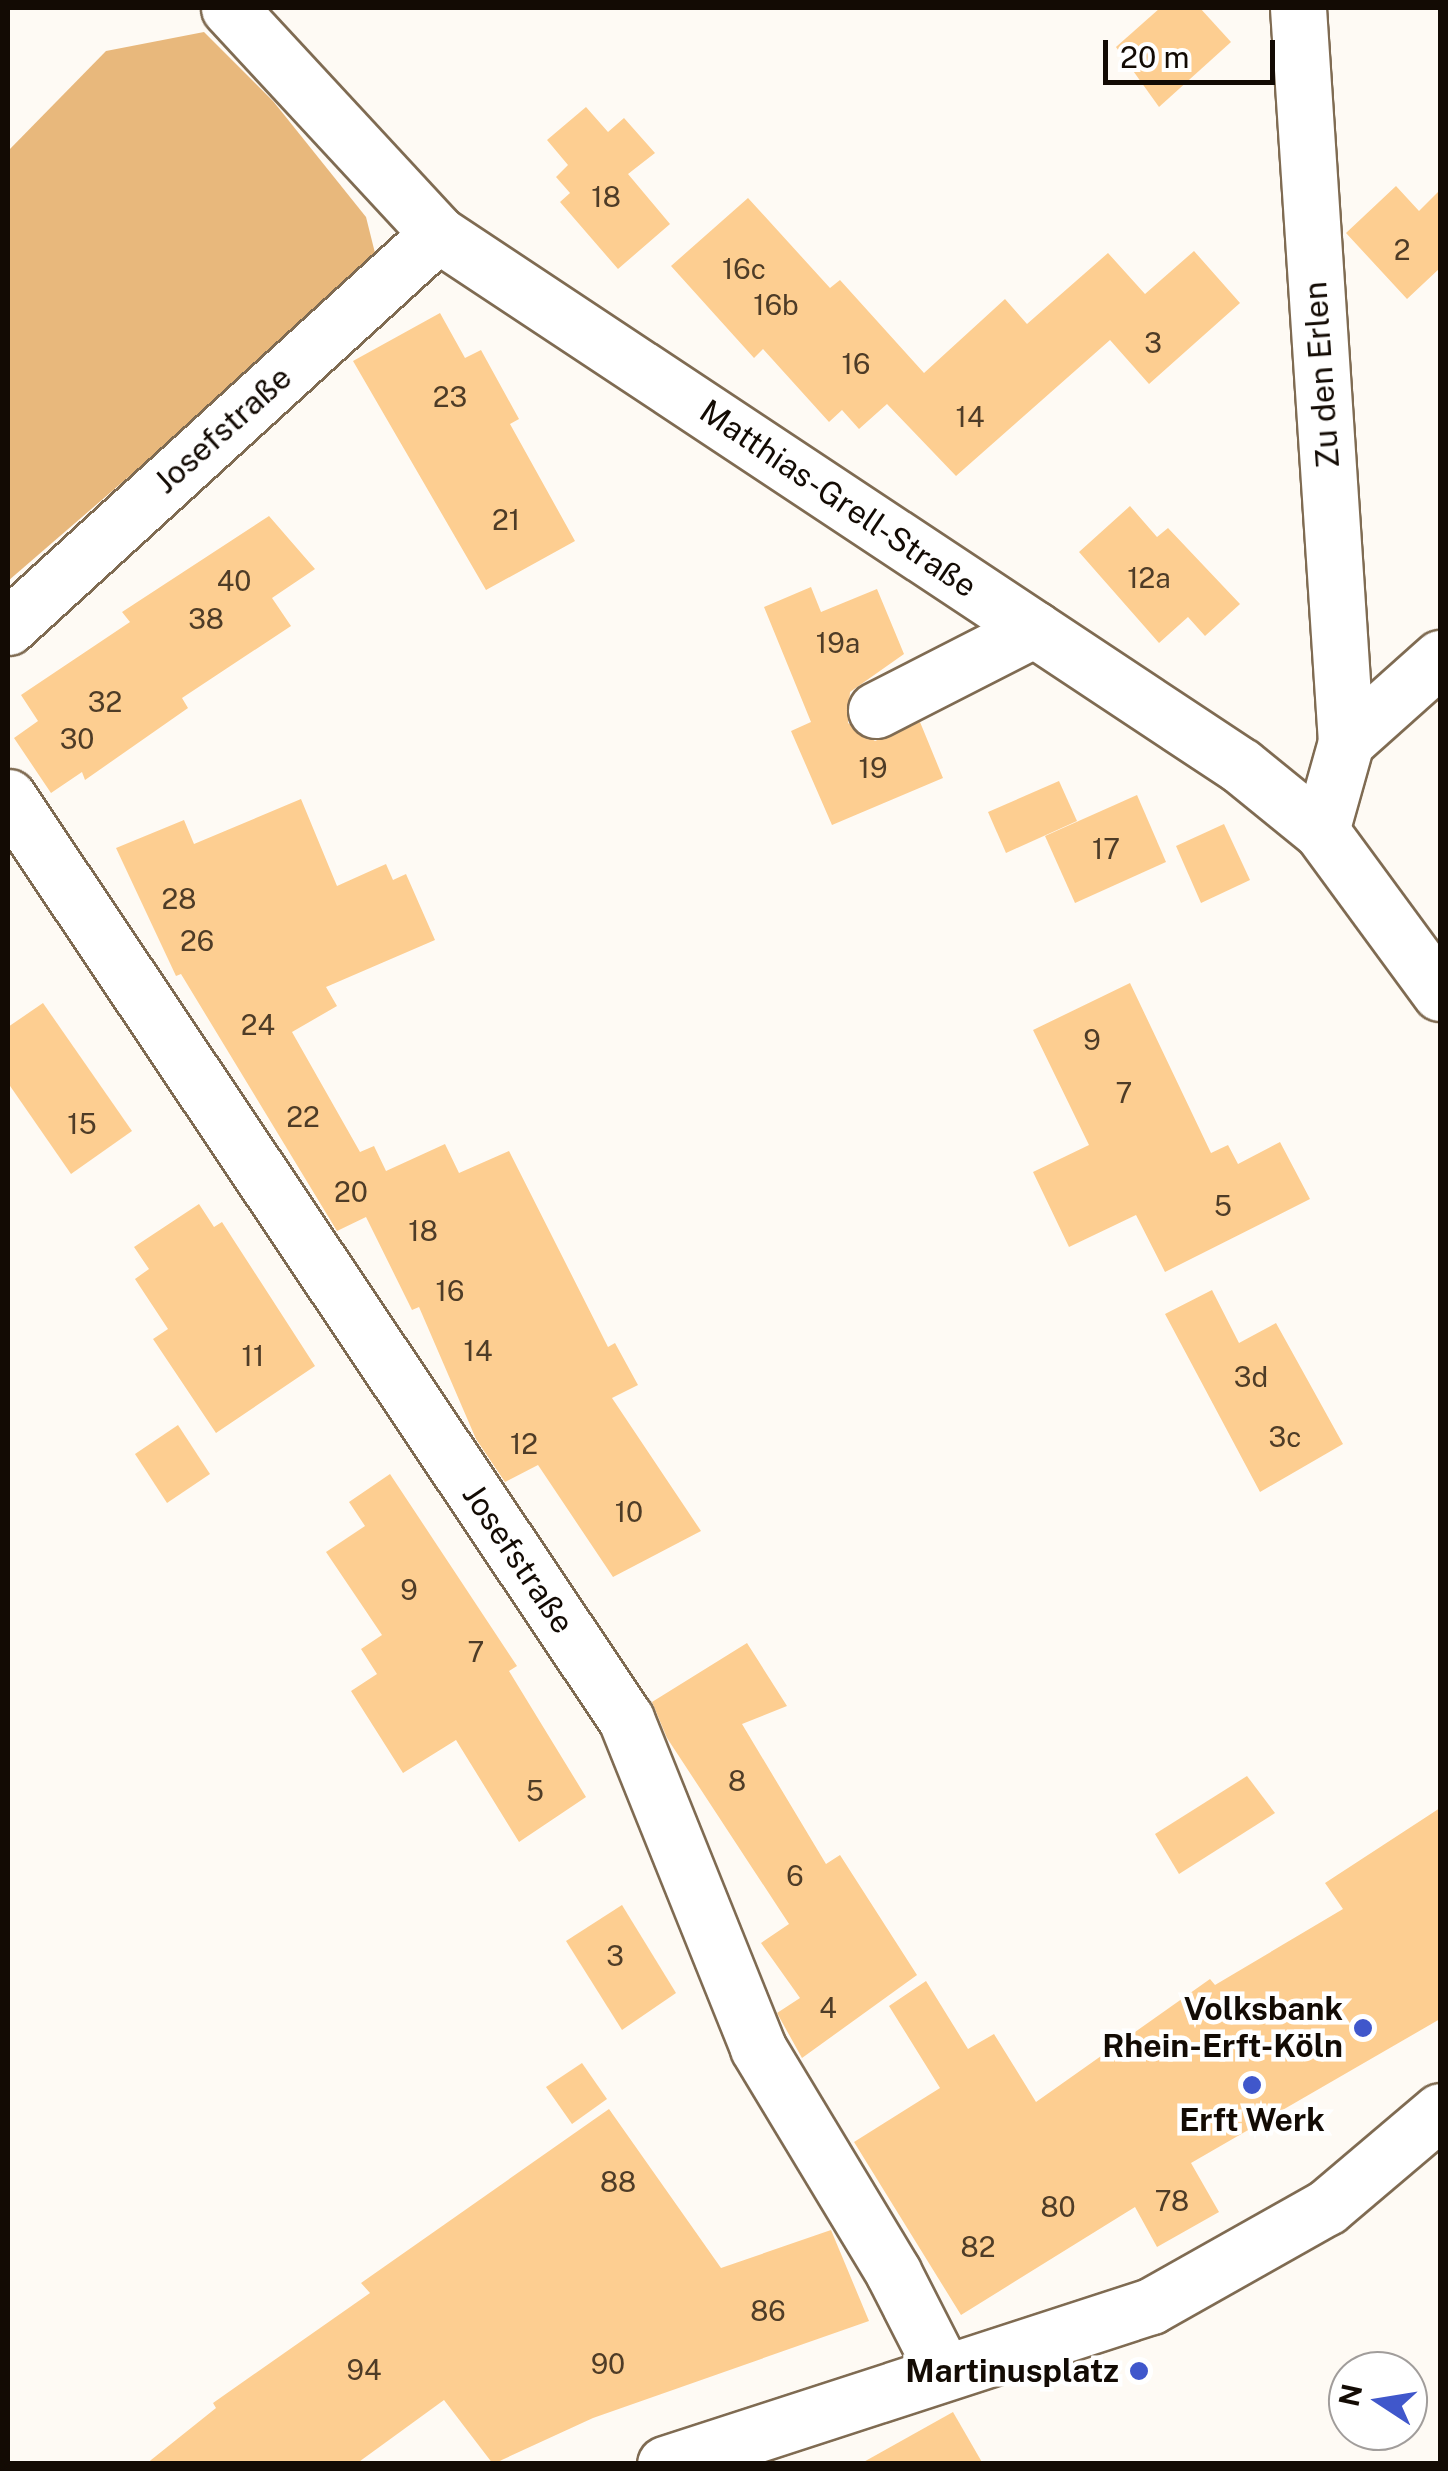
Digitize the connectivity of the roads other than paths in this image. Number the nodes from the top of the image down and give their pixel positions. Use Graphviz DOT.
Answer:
graph roads {
  1 [pos="229,8"];
  2 [pos="1298,8"];
  3 [pos="438,234"];
  4 [pos="8,627"];
  5 [pos="1034,628"];
  6 [pos="1440,658"];
  7 [pos="876,710"];
  8 [pos="1346,742"];
  9 [pos="8,797"];
  10 [pos="1321,831"];
  11 [pos="1440,993"];
  12 [pos="1440,2111"];
  13 [pos="942,2368"];
  14 [pos="665,2464"];
  1 -- 3 [label="street, Matthias-Grell-Straße"];
  2 -- 8 [label="street, Zu den Erlen"];
  3 -- 4 [label="street, Josefstraße"];
  3 -- 5 [label="street, Matthias-Grell-Straße"];
  5 -- 7 [label="street"];
  5 -- 10 [label="street, Matthias-Grell-Straße"];
  6 -- 8 [label="street"];
  8 -- 10 [label="street"];
  9 -- 13 [label="street, Josefstraße"];
  10 -- 11 [label="street, Matthias-Grell-Straße"];
  12 -- 13 [label="street"];
  13 -- 14 [label="street"];
}
